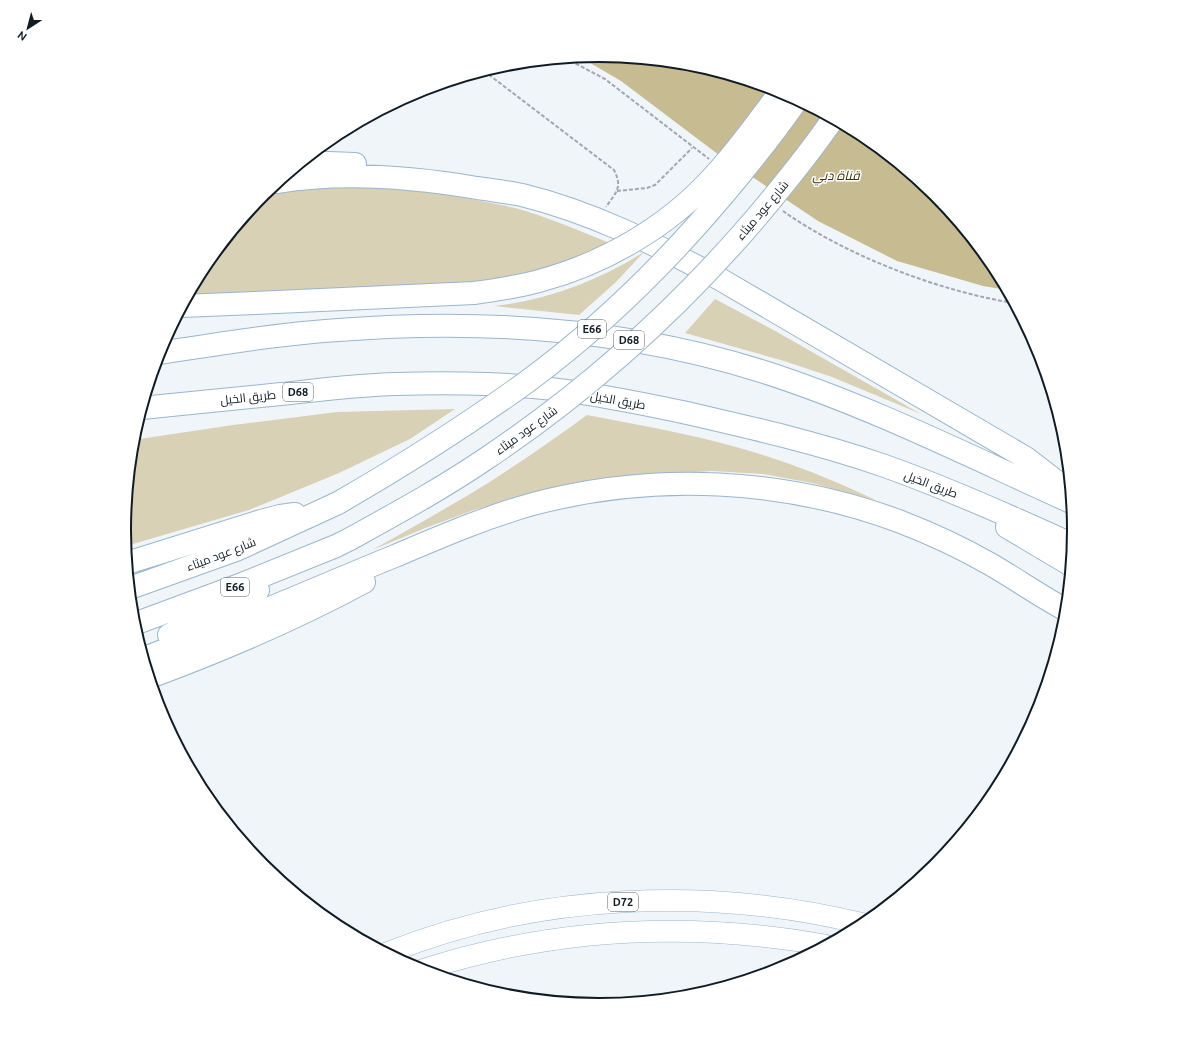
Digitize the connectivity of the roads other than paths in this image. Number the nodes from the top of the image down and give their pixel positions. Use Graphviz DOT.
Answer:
graph roads {
  1 [pos="776,97"];
  2 [pos="794,105"];
  3 [pos="830,123"];
  4 [pos="310,162"];
  5 [pos="287,181"];
  6 [pos="522,195"];
  7 [pos="189,306"];
  8 [pos="167,352"];
  9 [pos="147,407"];
  10 [pos="1065,488"];
  11 [pos="956,493"];
  12 [pos="1066,500"];
  13 [pos="318,512"];
  14 [pos="433,540"];
  15 [pos="343,542"];
  16 [pos="1067,542"];
  17 [pos="132,561"];
  18 [pos="1066,562"];
  19 [pos="135,586"];
  20 [pos="1060,607"];
  21 [pos="140,622"];
  22 [pos="146,645"];
  23 [pos="149,656"];
  24 [pos="155,675"];
  25 [pos="854,922"];
  26 [pos="817,944"];
  27 [pos="392,950"];
  28 [pos="433,967"];
  1 -- 7 [label="highway, bridge"];
  2 -- 13 [label="highway, شارع عود ميثاء / E66, bridge"];
  3 -- 15 [label="highway, شارع عود ميثاء / E66, bridge"];
  4 -- 6 [label="highway"];
  5 -- 6 [label="highway"];
  6 -- 10 [label="highway"];
  8 -- 12 [label="highway, D68"];
  9 -- 11 [label="highway, طريق الخيل / D68"];
  11 -- 16 [label="highway, طريق الخيل / D68"];
  11 -- 18 [label="highway"];
  13 -- 17 [label="highway"];
  13 -- 19 [label="highway, شارع عود ميثاء / E66"];
  14 -- 20 [label="highway"];
  14 -- 23 [label="highway"];
  14 -- 24 [label="highway"];
  15 -- 21 [label="highway, شارع عود ميثاء / E66"];
  15 -- 22 [label="highway"];
  25 -- 27 [label="main road, D72"];
  26 -- 28 [label="main road"];
}
